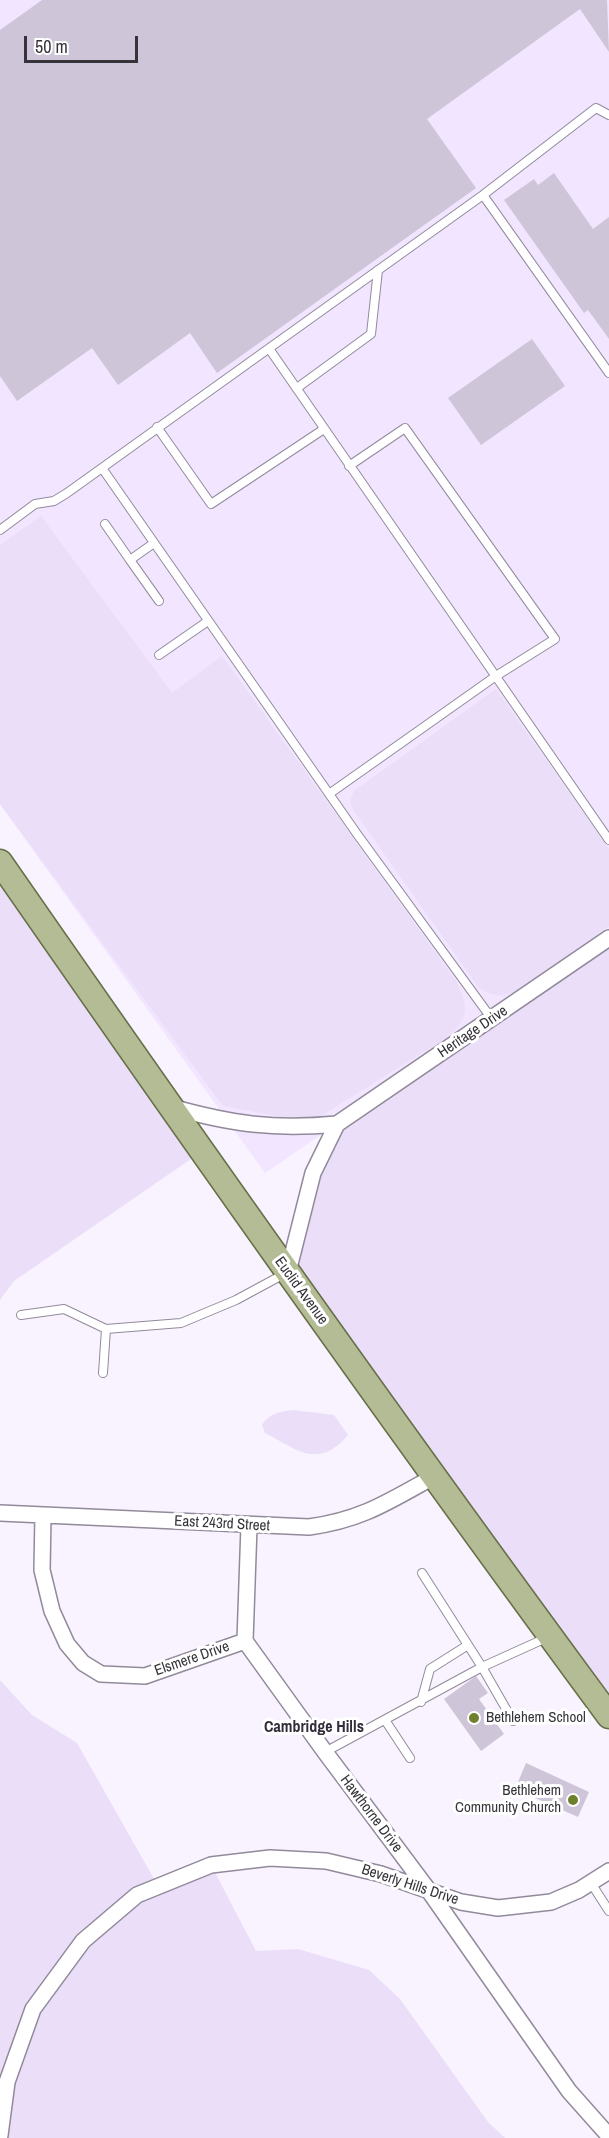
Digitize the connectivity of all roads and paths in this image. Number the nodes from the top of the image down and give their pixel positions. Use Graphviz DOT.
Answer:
graph roads {
  1 [pos="609,115"];
  2 [pos="483,195"];
  3 [pos="378,270"];
  4 [pos="270,350"];
  5 [pos="609,373"];
  6 [pos="297,388"];
  7 [pos="157,427"];
  8 [pos="324,429"];
  9 [pos="349,466"];
  10 [pos="102,468"];
  11 [pos="105,524"];
  12 [pos="0,530"];
  13 [pos="154,543"];
  14 [pos="130,560"];
  15 [pos="159,601"];
  16 [pos="208,621"];
  17 [pos="159,655"];
  18 [pos="496,676"];
  19 [pos="329,794"];
  20 [pos="609,840"];
  21 [pos="0,862"];
  22 [pos="609,938"];
  23 [pos="492,1019"];
  24 [pos="170,1107"];
  25 [pos="337,1124"];
  26 [pos="288,1272"];
  27 [pos="21,1315"];
  28 [pos="106,1329"];
  29 [pos="104,1373"];
  30 [pos="433,1477"];
  31 [pos="0,1513"];
  32 [pos="43,1515"];
  33 [pos="249,1526"];
  34 [pos="422,1573"];
  35 [pos="551,1636"];
  36 [pos="245,1641"];
  37 [pos="468,1645"];
  38 [pos="482,1667"];
  39 [pos="421,1702"];
  40 [pos="609,1716"];
  41 [pos="386,1720"];
  42 [pos="513,1720"];
  43 [pos="324,1752"];
  44 [pos="411,1758"];
  45 [pos="609,1871"];
  46 [pos="591,1883"];
  47 [pos="429,1891"];
  48 [pos="609,1911"];
  49 [pos="0,2135"];
  50 [pos="609,2136"];
  1 -- 2 [label="lane"];
  2 -- 3 [label="lane"];
  2 -- 5 [label="lane"];
  3 -- 4 [label="lane"];
  3 -- 6 [label="lane"];
  4 -- 6 [label="lane"];
  4 -- 7 [label="lane"];
  6 -- 8 [label="lane"];
  7 -- 8 [label="lane"];
  7 -- 10 [label="lane"];
  8 -- 9 [label="lane"];
  9 -- 18 [label="lane"];
  9 -- 18 [label="lane"];
  10 -- 12 [label="lane"];
  10 -- 13 [label="lane"];
  11 -- 14 [label="lane"];
  13 -- 14 [label="lane"];
  13 -- 16 [label="lane"];
  14 -- 15 [label="lane"];
  16 -- 17 [label="lane"];
  16 -- 19 [label="lane"];
  18 -- 19 [label="lane"];
  18 -- 20 [label="lane"];
  19 -- 23 [label="lane"];
  21 -- 24 [label="main road, Euclid Avenue"];
  22 -- 23 [label="street, Heritage Drive"];
  23 -- 25 [label="street, Heritage Drive"];
  24 -- 25 [label="street, Heritage Drive"];
  24 -- 26 [label="main road, Euclid Avenue"];
  25 -- 26 [label="street, Heritage Drive"];
  26 -- 28 [label="lane"];
  26 -- 30 [label="main road, Euclid Avenue"];
  27 -- 28 [label="lane"];
  28 -- 29 [label="lane"];
  30 -- 33 [label="street, East 243rd Street"];
  30 -- 35 [label="main road, Euclid Avenue"];
  31 -- 32 [label="street, East 243rd Street"];
  32 -- 33 [label="street, East 243rd Street"];
  32 -- 36 [label="street, Elsmere Drive"];
  33 -- 36 [label="street"];
  34 -- 37 [label="lane"];
  35 -- 38 [label="lane"];
  35 -- 40 [label="main road, Euclid Avenue"];
  36 -- 43 [label="street, Hawthorne Drive"];
  37 -- 38 [label="lane"];
  37 -- 39 [label="lane"];
  38 -- 39 [label="lane"];
  38 -- 42 [label="lane"];
  39 -- 41 [label="lane"];
  41 -- 43 [label="lane"];
  41 -- 44 [label="lane"];
  43 -- 47 [label="street, Hawthorne Drive"];
  45 -- 46 [label="street, Beverly Hills Drive"];
  46 -- 47 [label="street, Beverly Hills Drive"];
  46 -- 48 [label="lane"];
  47 -- 49 [label="street, Beverly Hills Drive"];
  47 -- 50 [label="street, Hawthorne Drive"];
}
